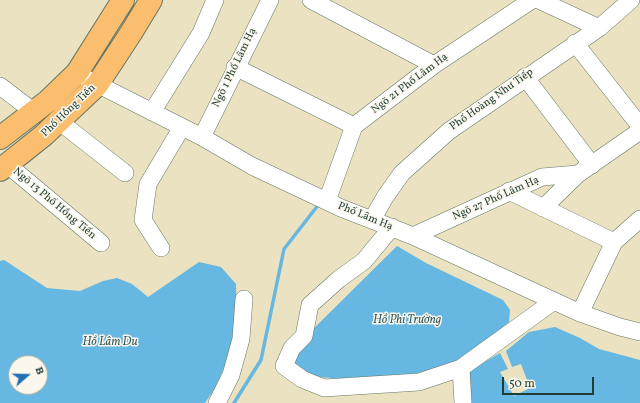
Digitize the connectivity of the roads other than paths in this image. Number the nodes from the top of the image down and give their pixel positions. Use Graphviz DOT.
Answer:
graph roads {
  1 [pos="123,0"];
  2 [pos="151,0"];
  3 [pos="216,0"];
  4 [pos="270,0"];
  5 [pos="311,0"];
  6 [pos="532,0"];
  7 [pos="539,0"];
  8 [pos="631,0"];
  9 [pos="636,0"];
  10 [pos="640,5"];
  11 [pos="599,28"];
  12 [pos="575,43"];
  13 [pos="434,65"];
  14 [pos="235,67"];
  15 [pos="78,73"];
  16 [pos="525,77"];
  17 [pos="97,85"];
  18 [pos="0,86"];
  19 [pos="34,112"];
  20 [pos="152,112"];
  21 [pos="60,122"];
  22 [pos="354,126"];
  23 [pos="640,126"];
  24 [pos="182,127"];
  25 [pos="640,130"];
  26 [pos="202,137"];
  27 [pos="0,138"];
  28 [pos="592,165"];
  29 [pos="4,168"];
  30 [pos="125,173"];
  31 [pos="578,174"];
  32 [pos="510,192"];
  33 [pos="327,201"];
  34 [pos="543,208"];
  35 [pos="640,219"];
  36 [pos="372,220"];
  37 [pos="392,227"];
  38 [pos="413,236"];
  39 [pos="614,242"];
  40 [pos="101,243"];
  41 [pos="161,248"];
  42 [pos="244,299"];
  43 [pos="554,302"];
  44 [pos="580,313"];
  45 [pos="640,332"];
  46 [pos="461,368"];
  47 [pos="217,403"];
  48 [pos="463,403"];
  1 -- 15 [label="main road, Phố Hồng Tiến"];
  2 -- 17 [label="main road, Phố Hồng Tiến"];
  3 -- 20 [label="street"];
  4 -- 14 [label="street, Ngõ 1 Phố Lâm Hạ"];
  5 -- 13 [label="street"];
  6 -- 13 [label="street, Ngõ 21 Phố Lâm Hạ"];
  7 -- 11 [label="street"];
  8 -- 11 [label="street, Phố Hoàng Như Tiếp"];
  9 -- 10 [label="street"];
  11 -- 12 [label="street, Phố Hoàng Như Tiếp"];
  12 -- 16 [label="street, Phố Hoàng Như Tiếp"];
  12 -- 23 [label="street"];
  13 -- 22 [label="street, Ngõ 21 Phố Lâm Hạ"];
  14 -- 22 [label="street"];
  14 -- 26 [label="street, Ngõ 1 Phố Lâm Hạ"];
  15 -- 17 [label="street, Phố Lâm Hạ"];
  15 -- 19 [label="main road, Phố Hồng Tiến"];
  16 -- 28 [label="street"];
  16 -- 36 [label="street, Phố Hoàng Như Tiếp"];
  17 -- 20 [label="street, Phố Lâm Hạ"];
  17 -- 21 [label="main road, Phố Hồng Tiến"];
  18 -- 19 [label="street"];
  19 -- 27 [label="main road, Phố Hồng Tiến"];
  20 -- 24 [label="street, Phố Lâm Hạ"];
  21 -- 29 [label="main road, Phố Hồng Tiến"];
  21 -- 30 [label="street"];
  22 -- 33 [label="street"];
  24 -- 26 [label="street, Phố Lâm Hạ"];
  24 -- 41 [label="street"];
  25 -- 28 [label="street, Ngõ 27 Phố Lâm Hạ"];
  26 -- 33 [label="street, Phố Lâm Hạ"];
  28 -- 31 [label="street, Ngõ 27 Phố Lâm Hạ"];
  29 -- 40 [label="street, Ngõ 13 Phố Hồng Tiến"];
  31 -- 32 [label="street, Ngõ 27 Phố Lâm Hạ"];
  31 -- 34 [label="street"];
  32 -- 34 [label="street"];
  32 -- 38 [label="street, Ngõ 27 Phố Lâm Hạ"];
  33 -- 36 [label="street, Phố Lâm Hạ"];
  34 -- 39 [label="street"];
  35 -- 39 [label="street"];
  36 -- 37 [label="street, Phố Lâm Hạ"];
  37 -- 38 [label="street, Phố Lâm Hạ"];
  37 -- 46 [label="street"];
  38 -- 43 [label="street, Phố Lâm Hạ"];
  39 -- 44 [label="street"];
  42 -- 47 [label="street"];
  43 -- 44 [label="street, Phố Lâm Hạ"];
  43 -- 46 [label="street"];
  44 -- 45 [label="street, Phố Lâm Hạ"];
  46 -- 48 [label="street"];
}
